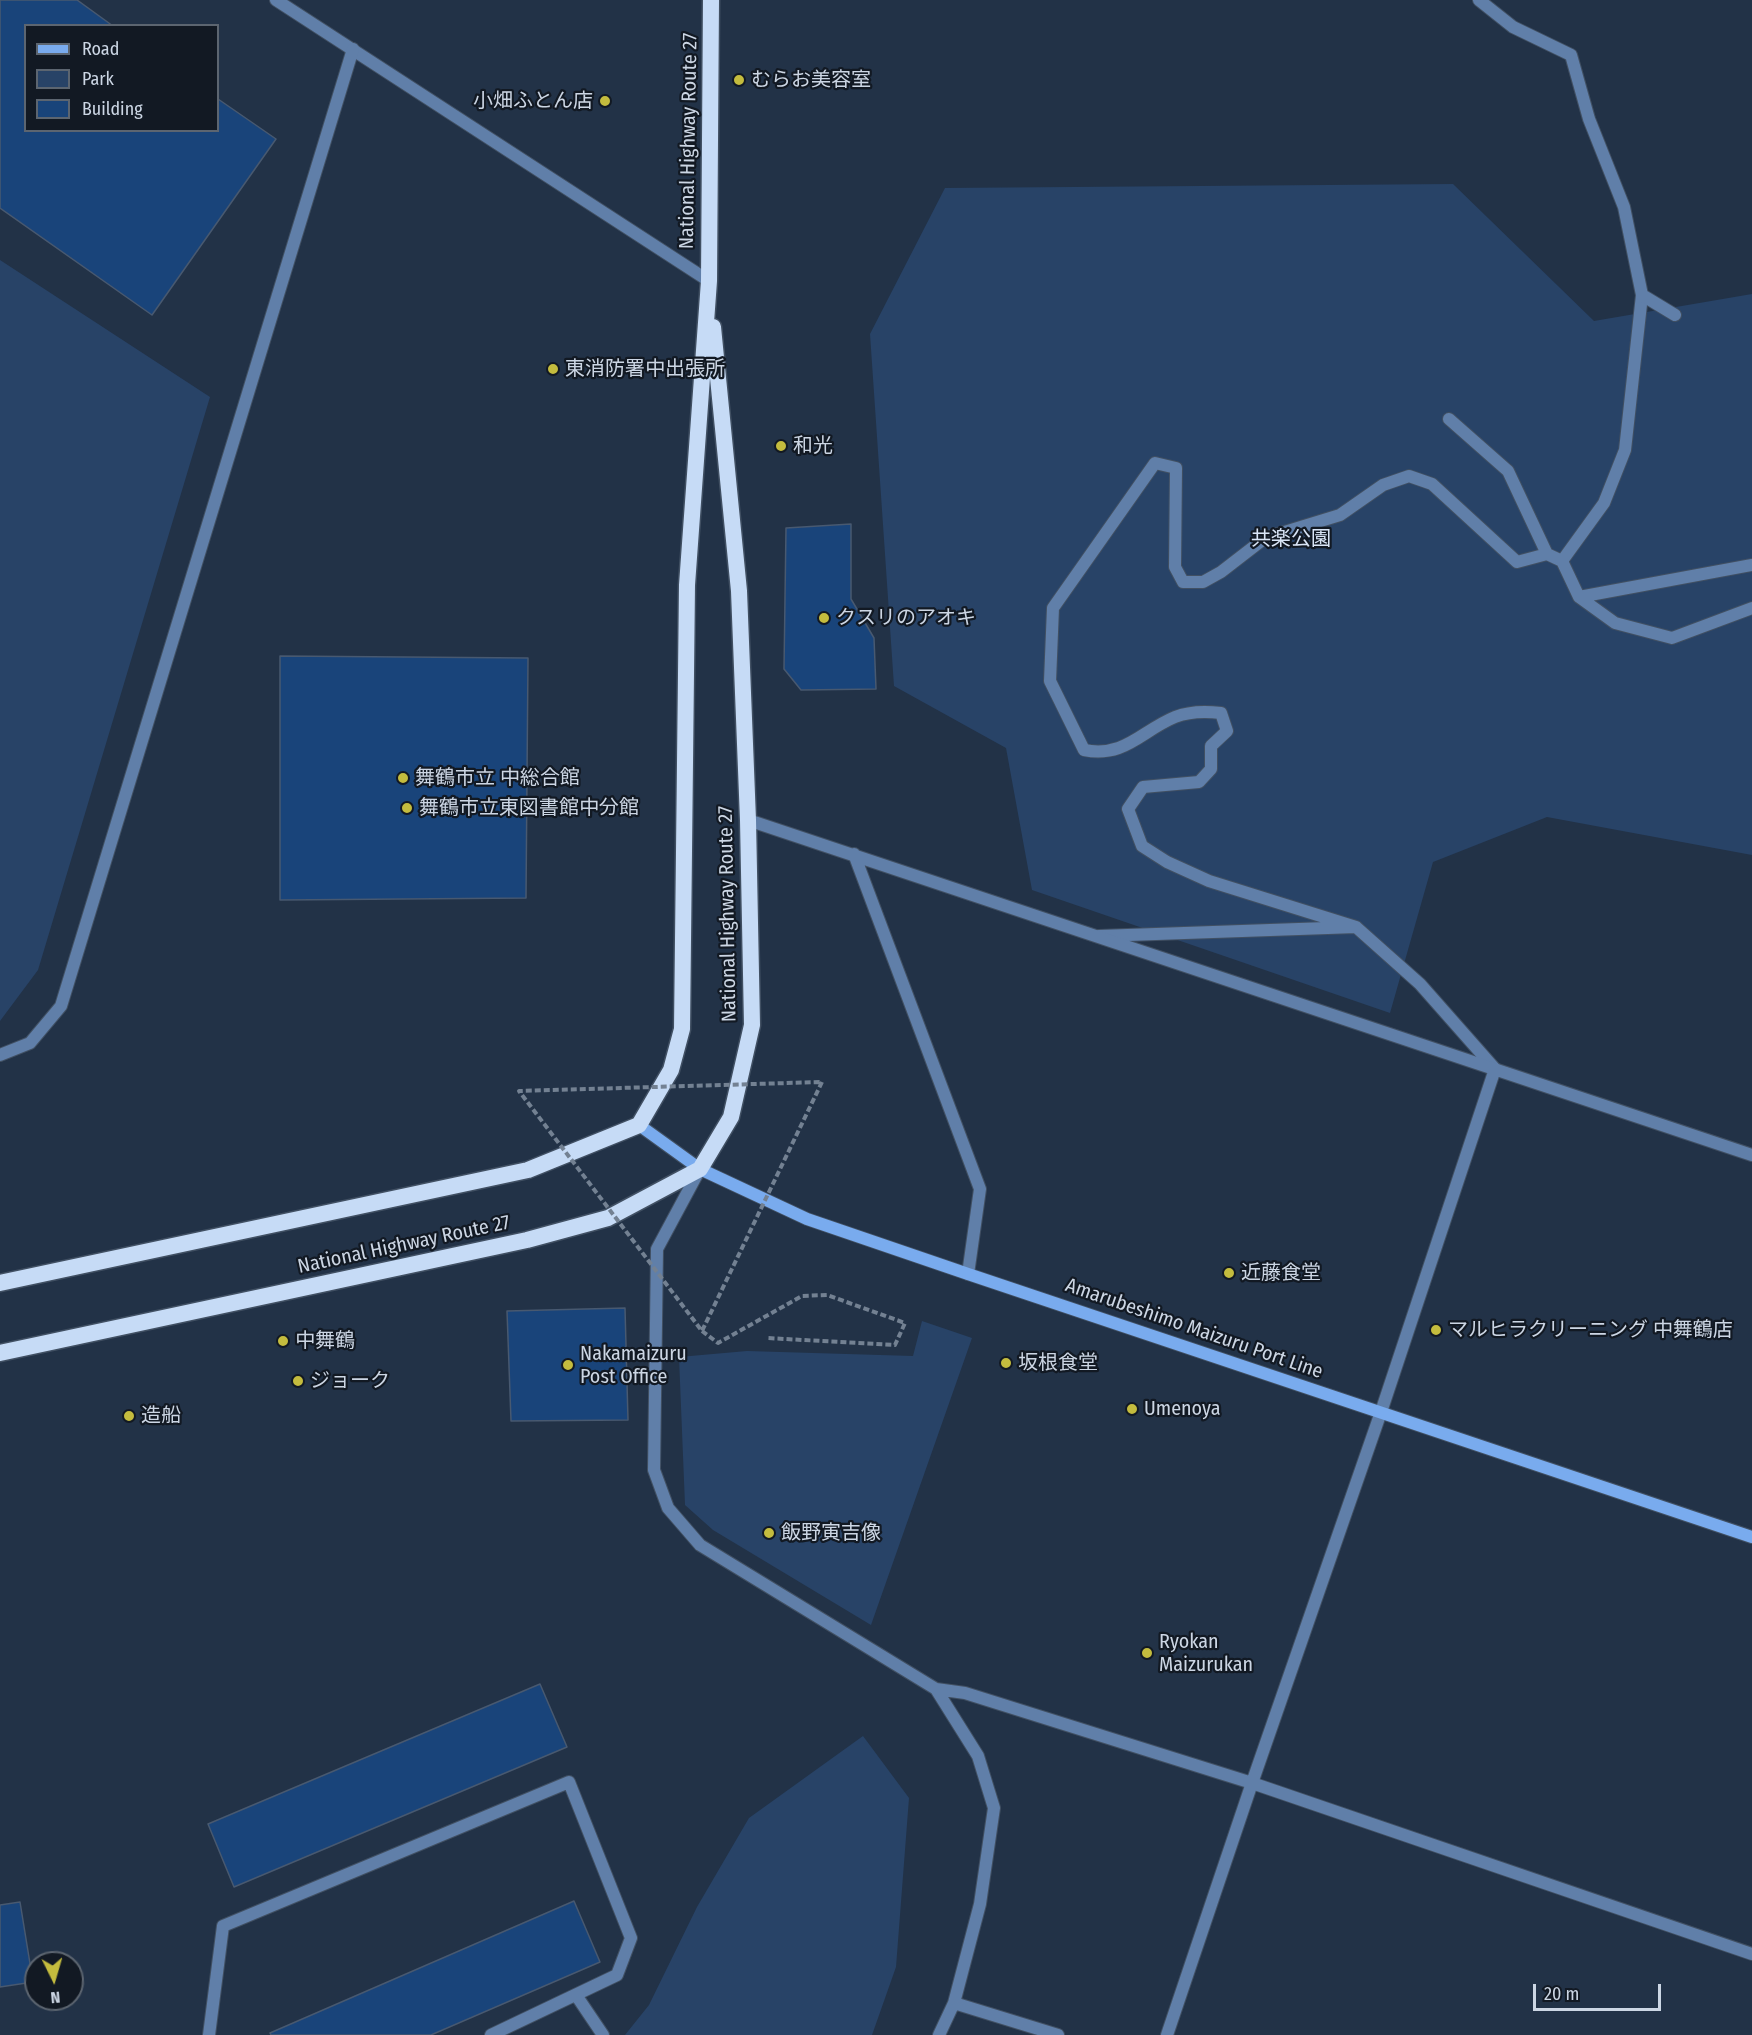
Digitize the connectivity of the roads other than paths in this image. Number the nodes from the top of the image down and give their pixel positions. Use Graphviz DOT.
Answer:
graph roads {
  1 [pos="276,0"];
  2 [pos="711,0"];
  3 [pos="1479,0"];
  4 [pos="353,49"];
  5 [pos="709,282"];
  6 [pos="1642,295"];
  7 [pos="1675,315"];
  8 [pos="1449,419"];
  9 [pos="1547,554"];
  10 [pos="1562,561"];
  11 [pos="1752,565"];
  12 [pos="1579,597"];
  13 [pos="1752,608"];
  14 [pos="748,820"];
  15 [pos="854,854"];
  16 [pos="1356,927"];
  17 [pos="1095,936"];
  18 [pos="0,1055"];
  19 [pos="1495,1069"];
  20 [pos="639,1125"];
  21 [pos="1752,1155"];
  22 [pos="700,1169"];
  23 [pos="968,1274"];
  24 [pos="0,1283"];
  25 [pos="0,1353"];
  26 [pos="1381,1412"];
  27 [pos="1752,1536"];
  28 [pos="936,1689"];
  29 [pos="1252,1784"];
  30 [pos="1752,1954"];
  31 [pos="576,1995"];
  32 [pos="954,2003"];
  33 [pos="209,2035"];
  34 [pos="491,2035"];
  35 [pos="603,2035"];
  36 [pos="939,2035"];
  37 [pos="1058,2035"];
  38 [pos="1167,2035"];
  1 -- 4 [label="street"];
  2 -- 5 [label="highway, National Highway Route 27"];
  3 -- 6 [label="street"];
  4 -- 5 [label="street"];
  4 -- 18 [label="street"];
  5 -- 14 [label="highway, National Highway Route 27"];
  5 -- 20 [label="highway, National Highway Route 27"];
  6 -- 7 [label="street"];
  6 -- 10 [label="street"];
  8 -- 9 [label="street"];
  9 -- 10 [label="street"];
  9 -- 16 [label="street"];
  10 -- 12 [label="street"];
  11 -- 12 [label="street"];
  12 -- 13 [label="street"];
  14 -- 15 [label="street"];
  14 -- 22 [label="highway, National Highway Route 27"];
  15 -- 17 [label="street"];
  15 -- 23 [label="street"];
  16 -- 17 [label="street"];
  16 -- 19 [label="street"];
  17 -- 19 [label="street"];
  19 -- 21 [label="street"];
  19 -- 26 [label="street"];
  20 -- 22 [label="main road, Amarubeshimo Maizuru Port Line"];
  20 -- 24 [label="highway"];
  22 -- 23 [label="main road, Amarubeshimo Maizuru Port Line"];
  22 -- 25 [label="highway, National Highway Route 27"];
  22 -- 28 [label="street"];
  23 -- 26 [label="main road, Amarubeshimo Maizuru Port Line"];
  26 -- 27 [label="main road, Amarubeshimo Maizuru Port Line"];
  26 -- 29 [label="street"];
  28 -- 29 [label="street"];
  28 -- 32 [label="street"];
  29 -- 30 [label="street"];
  29 -- 38 [label="street"];
  31 -- 33 [label="street"];
  31 -- 34 [label="street"];
  31 -- 35 [label="street"];
  32 -- 36 [label="street"];
  32 -- 37 [label="street"];
}
